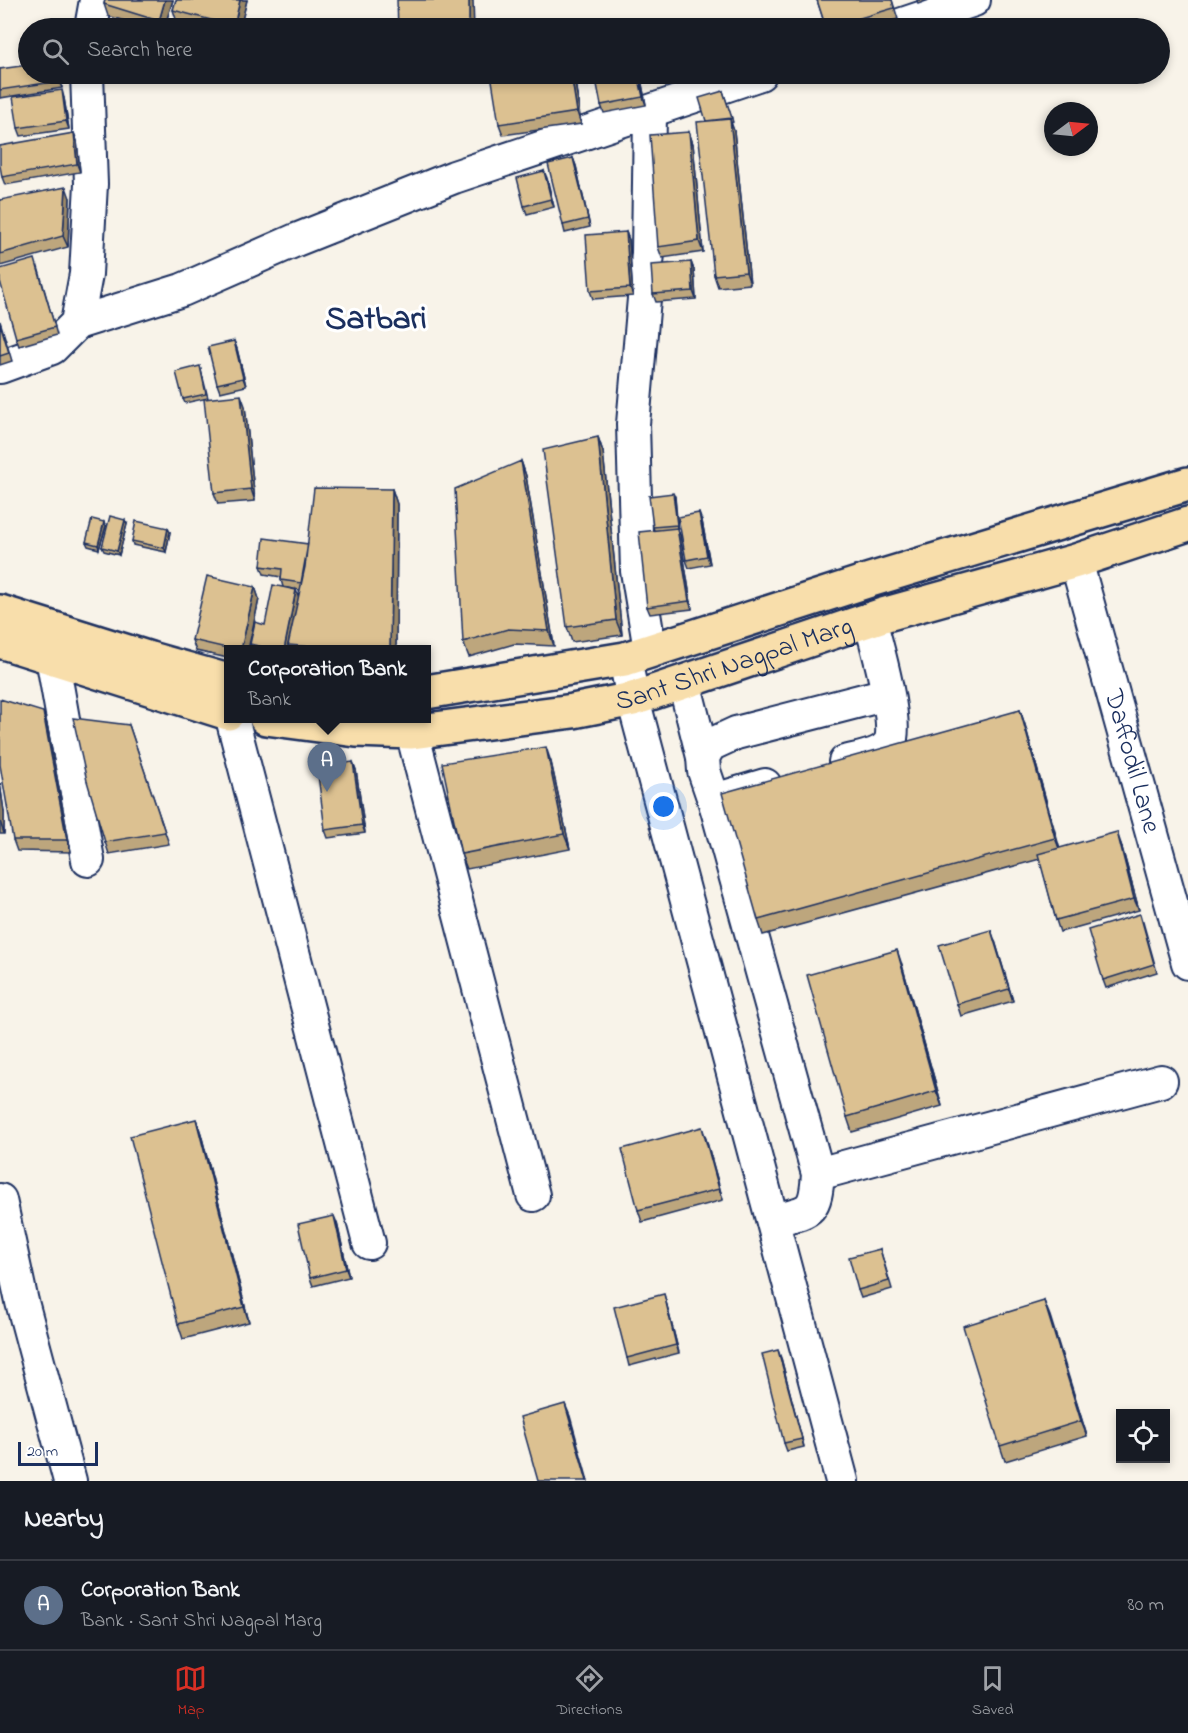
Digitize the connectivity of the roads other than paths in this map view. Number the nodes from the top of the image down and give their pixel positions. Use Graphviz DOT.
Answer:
graph roads {
  1 [pos="96,0"];
  2 [pos="974,0"];
  3 [pos="93,18"];
  4 [pos="921,18"];
  5 [pos="86,84"];
  6 [pos="730,84"];
  7 [pos="650,111"];
  8 [pos="77,323"];
  9 [pos="0,368"];
  10 [pos="1188,484"];
  11 [pos="1188,524"];
  12 [pos="1076,561"];
  13 [pos="0,612"];
  14 [pos="870,620"];
  15 [pos="0,641"];
  16 [pos="637,655"];
  17 [pos="52,657"];
  18 [pos="224,680"];
  19 [pos="684,682"];
  20 [pos="431,691"];
  21 [pos="887,694"];
  22 [pos="633,699"];
  23 [pos="224,712"];
  24 [pos="233,723"];
  25 [pos="304,723"];
  26 [pos="412,732"];
  27 [pos="703,757"];
  28 [pos="823,768"];
  29 [pos="789,778"];
  30 [pos="716,806"];
  31 [pos="88,860"];
  32 [pos="1188,963"];
  33 [pos="1161,1081"];
  34 [pos="818,1174"];
  35 [pos="533,1195"];
  36 [pos="0,1200"];
  37 [pos="773,1220"];
  38 [pos="369,1243"];
  39 [pos="70,1481"];
  40 [pos="842,1481"];
  1 -- 3 [label="street"];
  2 -- 4 [label="street"];
  5 -- 8 [label="street"];
  6 -- 7 [label="street"];
  7 -- 8 [label="street"];
  7 -- 16 [label="street"];
  8 -- 9 [label="street"];
  10 -- 16 [label="main road, Sant Shri Nagpal Marg"];
  11 -- 12 [label="main road, Sant Shri Nagpal Marg"];
  12 -- 14 [label="main road, Sant Shri Nagpal Marg"];
  12 -- 32 [label="street, Daffodil Lane"];
  13 -- 18 [label="main road"];
  14 -- 19 [label="main road, Sant Shri Nagpal Marg"];
  14 -- 21 [label="street"];
  15 -- 17 [label="main road"];
  16 -- 20 [label="main road, Sant Shri Nagpal Marg"];
  16 -- 22 [label="street"];
  17 -- 23 [label="main road"];
  17 -- 31 [label="street"];
  19 -- 22 [label="main road, Sant Shri Nagpal Marg"];
  19 -- 27 [label="street"];
  21 -- 27 [label="street"];
  21 -- 28 [label="street"];
  22 -- 26 [label="main road, Sant Shri Nagpal Marg"];
  22 -- 37 [label="street"];
  24 -- 38 [label="street"];
  25 -- 26 [label="main road, Sant Shri Nagpal Marg"];
  26 -- 35 [label="street"];
  27 -- 30 [label="street"];
  29 -- 30 [label="street"];
  30 -- 34 [label="street"];
  33 -- 34 [label="street"];
  34 -- 37 [label="street"];
  36 -- 39 [label="street"];
  37 -- 40 [label="street"];
}
